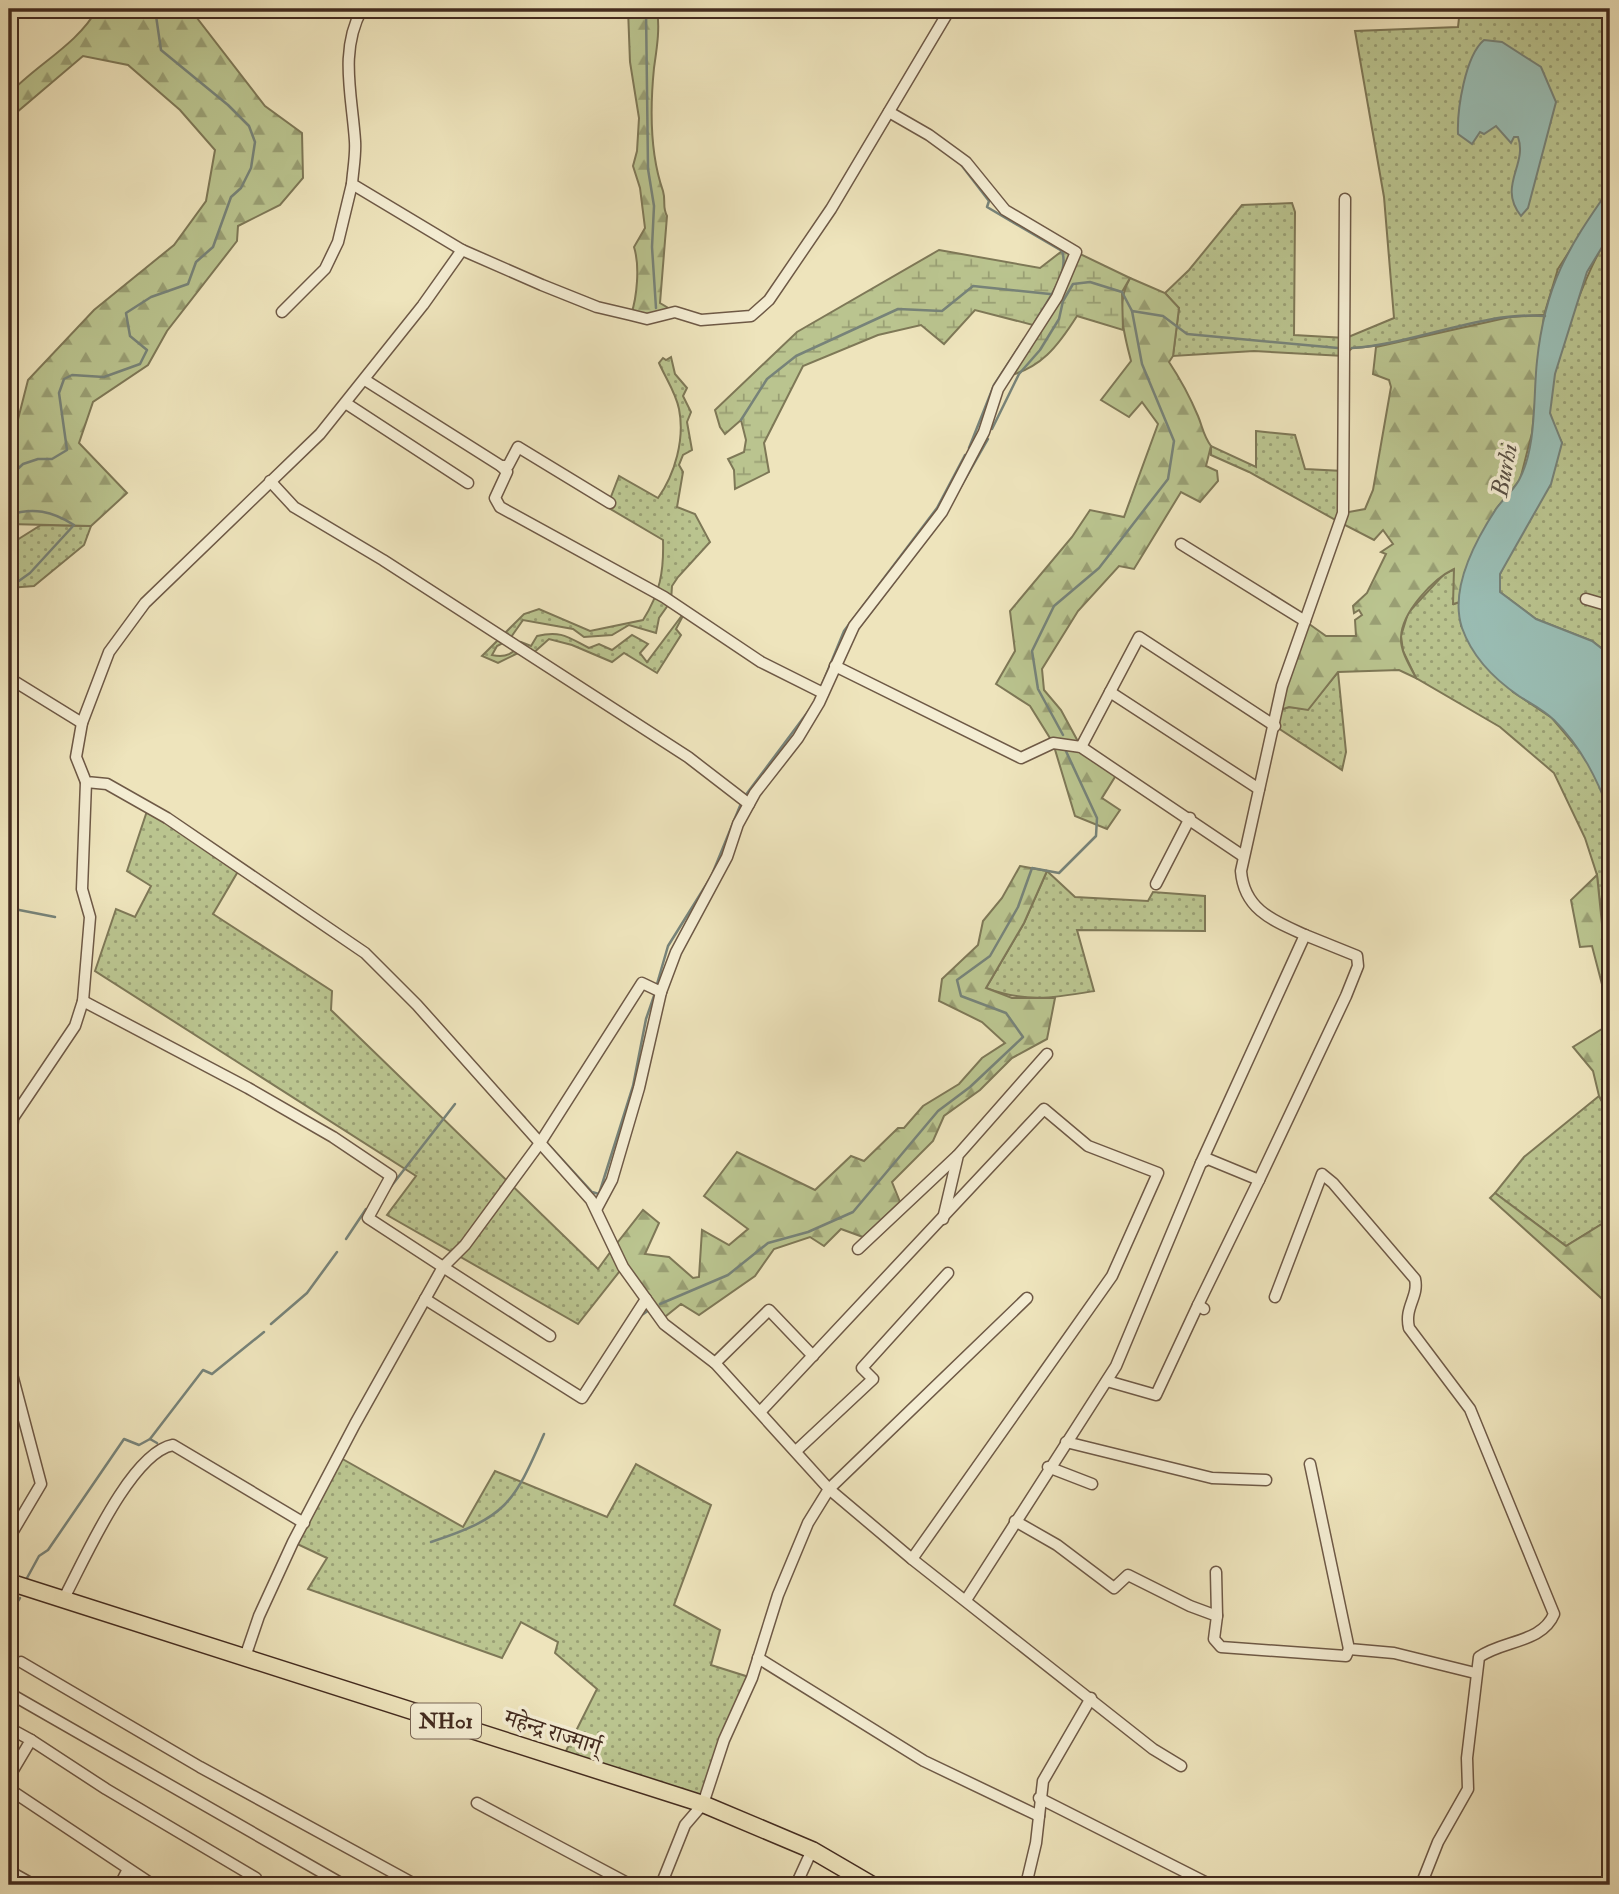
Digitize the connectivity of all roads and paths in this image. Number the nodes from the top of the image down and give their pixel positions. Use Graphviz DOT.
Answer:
graph roads {
  1 [pos="362,9"];
  2 [pos="950,9"];
  3 [pos="889,112"];
  4 [pos="352,184"];
  5 [pos="1345,199"];
  6 [pos="462,250"];
  7 [pos="282,312"];
  8 [pos="365,380"];
  9 [pos="347,404"];
  10 [pos="501,466"];
  11 [pos="270,481"];
  12 [pos="468,483"];
  13 [pos="610,503"];
  14 [pos="1181,544"];
  15 [pos="1587,599"];
  16 [pos="1610,606"];
  17 [pos="1305,621"];
  18 [pos="835,666"];
  19 [pos="9,678"];
  20 [pos="1110,692"];
  21 [pos="823,693"];
  22 [pos="82,723"];
  23 [pos="1275,726"];
  24 [pos="1081,747"];
  25 [pos="86,782"];
  26 [pos="1259,789"];
  27 [pos="749,804"];
  28 [pos="1190,818"];
  29 [pos="1244,856"];
  30 [pos="1156,884"];
  31 [pos="1306,935"];
  32 [pos="661,992"];
  33 [pos="83,1001"];
  34 [pos="1046,1054"];
  35 [pos="540,1143"];
  36 [pos="958,1155"];
  37 [pos="1201,1163"];
  38 [pos="9,1171"];
  39 [pos="1259,1180"];
  40 [pos="597,1208"];
  41 [pos="943,1219"];
  42 [pos="858,1249"];
  43 [pos="443,1267"];
  44 [pos="948,1273"];
  45 [pos="1275,1297"];
  46 [pos="646,1298"];
  47 [pos="1027,1298"];
  48 [pos="425,1299"];
  49 [pos="550,1336"];
  50 [pos="813,1356"];
  51 [pos="9,1363"];
  52 [pos="715,1363"];
  53 [pos="1107,1381"];
  54 [pos="761,1411"];
  55 [pos="1066,1442"];
  56 [pos="796,1451"];
  57 [pos="1310,1464"];
  58 [pos="1048,1467"];
  59 [pos="1266,1480"];
  60 [pos="1092,1484"];
  61 [pos="829,1489"];
  62 [pos="1015,1521"];
  63 [pos="304,1523"];
  64 [pos="9,1538"];
  65 [pos="912,1559"];
  66 [pos="1216,1572"];
  67 [pos="9,1582"];
  68 [pos="63,1600"];
  69 [pos="966,1600"];
  70 [pos="1217,1616"];
  71 [pos="1349,1649"];
  72 [pos="245,1657"];
  73 [pos="758,1658"];
  74 [pos="21,1662"];
  75 [pos="1475,1673"];
  76 [pos="9,1693"];
  77 [pos="1091,1699"];
  78 [pos="9,1728"];
  79 [pos="31,1740"];
  80 [pos="1181,1766"];
  81 [pos="9,1777"];
  82 [pos="9,1790"];
  83 [pos="1039,1798"];
  84 [pos="477,1803"];
  85 [pos="703,1804"];
  86 [pos="1040,1816"];
  87 [pos="812,1850"];
  88 [pos="128,1869"];
  89 [pos="9,1871"];
  90 [pos="256,1878"];
  91 [pos="34,1885"];
  92 [pos="120,1885"];
  93 [pos="153,1885"];
  94 [pos="344,1885"];
  95 [pos="416,1885"];
  96 [pos="631,1885"];
  97 [pos="661,1885"];
  98 [pos="796,1885"];
  99 [pos="873,1885"];
  100 [pos="1026,1885"];
  101 [pos="1211,1885"];
  102 [pos="1421,1885"];
  1 -- 4 [label="street"];
  2 -- 3 [label="street"];
  3 -- 6 [label="street"];
  3 -- 18 [label="street"];
  4 -- 6 [label="street"];
  4 -- 7 [label="street"];
  5 -- 17 [label="street"];
  6 -- 8 [label="street"];
  8 -- 9 [label="street"];
  8 -- 10 [label="street"];
  9 -- 11 [label="street"];
  9 -- 12 [label="street"];
  10 -- 13 [label="street"];
  10 -- 21 [label="street"];
  11 -- 22 [label="street"];
  11 -- 27 [label="street"];
  14 -- 17 [label="street"];
  15 -- 16 [label="street"];
  17 -- 23 [label="street"];
  18 -- 21 [label="street"];
  18 -- 24 [label="street"];
  19 -- 22 [label="street"];
  20 -- 23 [label="street"];
  20 -- 24 [label="street"];
  20 -- 26 [label="street"];
  21 -- 27 [label="street"];
  22 -- 25 [label="street"];
  23 -- 26 [label="street"];
  24 -- 28 [label="street"];
  25 -- 33 [label="street"];
  25 -- 35 [label="street"];
  26 -- 29 [label="street"];
  27 -- 32 [label="street"];
  28 -- 29 [label="street"];
  28 -- 30 [label="street"];
  29 -- 31 [label="street"];
  31 -- 37 [label="street"];
  31 -- 39 [label="street"];
  32 -- 35 [label="street"];
  32 -- 40 [label="street"];
  33 -- 38 [label="street"];
  33 -- 43 [label="street"];
  34 -- 36 [label="street"];
  35 -- 40 [label="street"];
  35 -- 43 [label="street"];
  36 -- 41 [label="street"];
  36 -- 42 [label="street"];
  37 -- 39 [label="street"];
  37 -- 53 [label="street"];
  39 -- 53 [label="street"];
  40 -- 46 [label="street"];
  41 -- 50 [label="street"];
  41 -- 65 [label="street"];
  43 -- 48 [label="street"];
  43 -- 49 [label="street"];
  44 -- 56 [label="street"];
  45 -- 75 [label="street"];
  46 -- 48 [label="street"];
  46 -- 52 [label="street"];
  47 -- 61 [label="street"];
  48 -- 63 [label="street"];
  50 -- 52 [label="street"];
  50 -- 54 [label="street"];
  51 -- 64 [label="street"];
  52 -- 54 [label="street"];
  53 -- 55 [label="street"];
  54 -- 56 [label="street"];
  55 -- 58 [label="street"];
  55 -- 59 [label="street"];
  56 -- 61 [label="street"];
  57 -- 71 [label="street"];
  58 -- 60 [label="street"];
  58 -- 62 [label="street"];
  61 -- 65 [label="street"];
  61 -- 73 [label="street"];
  62 -- 69 [label="street"];
  62 -- 70 [label="street"];
  63 -- 68 [label="street"];
  63 -- 72 [label="street"];
  65 -- 69 [label="street"];
  66 -- 70 [label="street"];
  67 -- 68 [label="highway, महेन्द्र राज्मार्ग् / NH01"];
  68 -- 72 [label="highway, महेन्द्र राज्मार्ग् / NH01"];
  69 -- 77 [label="street"];
  70 -- 71 [label="street"];
  71 -- 75 [label="street"];
  72 -- 85 [label="highway, महेन्द्र राज्मार्ग् / NH01"];
  73 -- 85 [label="street"];
  73 -- 86 [label="street"];
  74 -- 95 [label="street"];
  75 -- 102 [label="street"];
  76 -- 94 [label="street"];
  77 -- 80 [label="street"];
  77 -- 83 [label="street"];
  78 -- 79 [label="street"];
  79 -- 81 [label="street"];
  79 -- 90 [label="street"];
  82 -- 88 [label="street"];
  83 -- 86 [label="street"];
  83 -- 101 [label="street"];
  84 -- 96 [label="street"];
  85 -- 87 [label="highway, महेन्द्र राज्मार्ग् / NH01"];
  85 -- 97 [label="street"];
  86 -- 100 [label="street"];
  87 -- 98 [label="street"];
  87 -- 99 [label="highway, महेन्द्र राज्मार्ग् / NH01"];
  88 -- 92 [label="street"];
  88 -- 93 [label="street"];
  89 -- 91 [label="street"];
}
